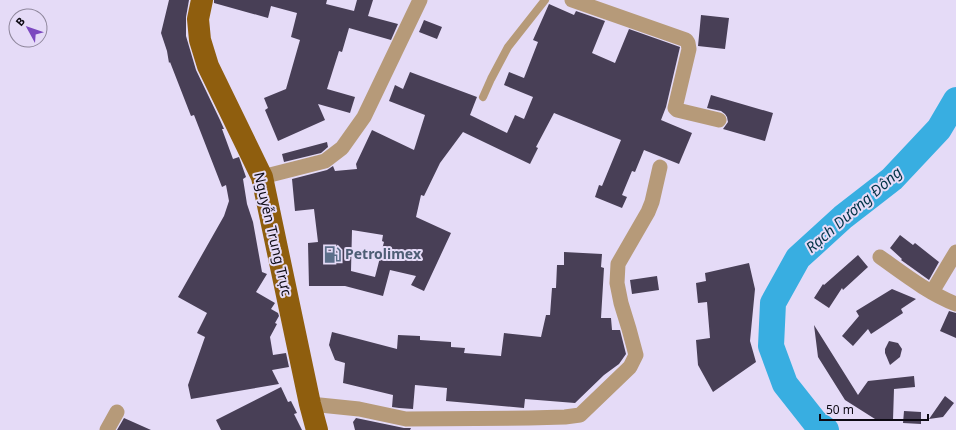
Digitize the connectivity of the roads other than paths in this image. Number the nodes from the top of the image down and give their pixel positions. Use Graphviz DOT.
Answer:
graph roads {
  1 [pos="202,0"];
  2 [pos="420,0"];
  3 [pos="545,0"];
  4 [pos="572,0"];
  5 [pos="483,97"];
  6 [pos="719,120"];
  7 [pos="660,167"];
  8 [pos="262,177"];
  9 [pos="956,252"];
  10 [pos="880,256"];
  11 [pos="932,292"];
  12 [pos="956,304"];
  13 [pos="310,404"];
  14 [pos="117,412"];
  15 [pos="107,430"];
  16 [pos="317,430"];
  1 -- 8 [label="main road, Nguyễn Trung Trực"];
  2 -- 8 [label="street"];
  3 -- 5 [label="lane"];
  4 -- 6 [label="street"];
  7 -- 13 [label="street"];
  8 -- 13 [label="main road, Nguyễn Trung Trực"];
  9 -- 11 [label="street"];
  10 -- 11 [label="street"];
  11 -- 12 [label="street"];
  13 -- 16 [label="main road, Nguyễn Trung Trực"];
  14 -- 15 [label="street"];
}
